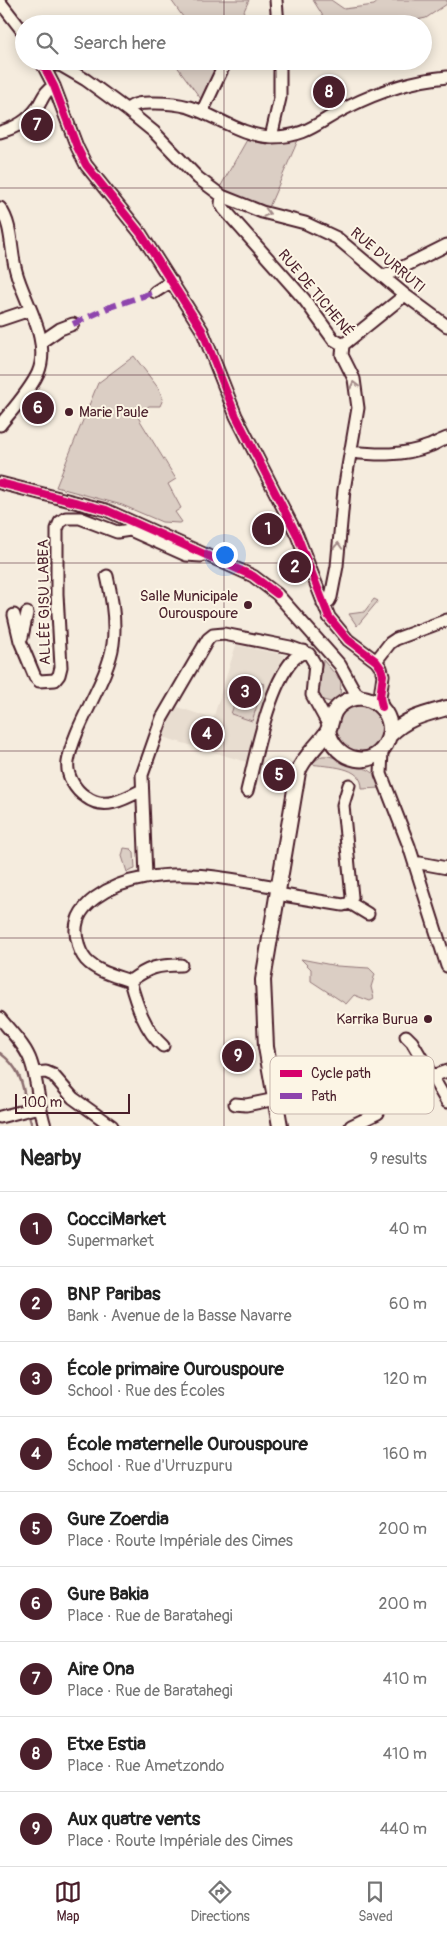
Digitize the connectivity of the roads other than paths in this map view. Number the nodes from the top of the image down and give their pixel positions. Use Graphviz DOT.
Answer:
graph roads {
  1 [pos="276,0"];
  2 [pos="0,2"];
  3 [pos="277,15"];
  4 [pos="15,21"];
  5 [pos="46,70"];
  6 [pos="69,70"];
  7 [pos="222,70"];
  8 [pos="280,70"];
  9 [pos="447,77"];
  10 [pos="54,86"];
  11 [pos="127,110"];
  12 [pos="202,112"];
  13 [pos="0,132"];
  14 [pos="271,137"];
  15 [pos="222,196"];
  16 [pos="0,208"];
  17 [pos="447,245"];
  18 [pos="385,276"];
  19 [pos="172,281"];
  20 [pos="155,292"];
  21 [pos="405,295"];
  22 [pos="30,310"];
  23 [pos="0,320"];
  24 [pos="73,324"];
  25 [pos="447,326"];
  26 [pos="41,342"];
  27 [pos="343,346"];
  28 [pos="0,425"];
  29 [pos="447,438"];
  30 [pos="352,452"];
  31 [pos="0,483"];
  32 [pos="129,520"];
  33 [pos="113,531"];
  34 [pos="210,556"];
  35 [pos="107,576"];
  36 [pos="323,604"];
  37 [pos="26,613"];
  38 [pos="14,615"];
  39 [pos="447,620"];
  40 [pos="20,642"];
  41 [pos="304,651"];
  42 [pos="376,661"];
  43 [pos="348,682"];
  44 [pos="382,684"];
  45 [pos="363,698"];
  46 [pos="315,700"];
  47 [pos="340,705"];
  48 [pos="447,708"];
  49 [pos="385,712"];
  50 [pos="417,716"];
  51 [pos="328,727"];
  52 [pos="390,735"];
  53 [pos="382,750"];
  54 [pos="339,752"];
  55 [pos="310,754"];
  56 [pos="364,759"];
  57 [pos="382,774"];
  58 [pos="348,785"];
  59 [pos="142,790"];
  60 [pos="247,791"];
  61 [pos="415,864"];
  62 [pos="447,868"];
  63 [pos="146,877"];
  64 [pos="277,890"];
  65 [pos="350,903"];
  66 [pos="368,914"];
  67 [pos="181,965"];
  68 [pos="447,966"];
  69 [pos="130,981"];
  70 [pos="0,1018"];
  71 [pos="406,1036"];
  72 [pos="163,1046"];
  73 [pos="420,1056"];
  74 [pos="270,1068"];
  75 [pos="447,1071"];
  76 [pos="34,1073"];
  77 [pos="434,1076"];
  78 [pos="434,1078"];
  79 [pos="270,1100"];
  80 [pos="447,1102"];
  81 [pos="235,1104"];
  82 [pos="39,1107"];
  83 [pos="376,1114"];
  84 [pos="0,1117"];
  85 [pos="45,1126"];
  86 [pos="112,1126"];
  87 [pos="351,1126"];
  1 -- 3 [label="street"];
  2 -- 4 [label="street"];
  5 -- 10 [label="street"];
  6 -- 11 [label="street, RUE DE TICHENÉ"];
  7 -- 12 [label="street"];
  8 -- 14 [label="street"];
  9 -- 14 [label="street"];
  10 -- 13 [label="street"];
  10 -- 19 [label="street"];
  11 -- 12 [label="street"];
  11 -- 15 [label="street, RUE DE TICHENÉ"];
  12 -- 14 [label="street"];
  15 -- 18 [label="street, RUE D'URRUTI, one-way"];
  15 -- 27 [label="street, RUE DE TICHENÉ"];
  16 -- 22 [label="street"];
  17 -- 18 [label="street"];
  18 -- 21 [label="street, RUE D'URRUTI"];
  19 -- 20 [label="street"];
  19 -- 36 [label="street"];
  21 -- 25 [label="street, RUE D'URRUTI"];
  21 -- 27 [label="street"];
  22 -- 23 [label="street"];
  22 -- 26 [label="street"];
  24 -- 26 [label="street"];
  26 -- 28 [label="street"];
  30 -- 27 [label="street, RUE DE TICHENÉ, one-way"];
  29 -- 30 [label="street"];
  36 -- 30 [label="street, RUE DE TICHENÉ, one-way"];
  31 -- 32 [label="street"];
  32 -- 33 [label="street"];
  32 -- 34 [label="street"];
  33 -- 34 [label="street, ALLÉE GISU LABEA"];
  33 -- 40 [label="street, ALLÉE GISU LABEA"];
  34 -- 43 [label="street"];
  35 -- 59 [label="street"];
  36 -- 42 [label="street"];
  37 -- 40 [label="street"];
  38 -- 40 [label="street, ALLÉE GISU LABEA"];
  39 -- 42 [label="street"];
  41 -- 46 [label="street"];
  41 -- 59 [label="street"];
  41 -- 60 [label="street"];
  42 -- 44 [label="street"];
  43 -- 45 [label="street"];
  43 -- 47 [label="street"];
  44 -- 45 [label="street"];
  44 -- 49 [label="street"];
  45 -- 47 [label="main road"];
  45 -- 49 [label="main road"];
  46 -- 47 [label="street"];
  46 -- 51 [label="street"];
  47 -- 51 [label="main road"];
  48 -- 50 [label="main road"];
  49 -- 50 [label="main road"];
  49 -- 52 [label="main road"];
  50 -- 52 [label="main road"];
  51 -- 54 [label="main road"];
  51 -- 55 [label="main road"];
  52 -- 53 [label="main road"];
  53 -- 56 [label="main road"];
  53 -- 57 [label="street"];
  54 -- 55 [label="main road"];
  54 -- 56 [label="main road"];
  55 -- 64 [label="main road"];
  56 -- 57 [label="street"];
  57 -- 61 [label="street"];
  58 -- 65 [label="street"];
  59 -- 63 [label="street"];
  61 -- 62 [label="street"];
  61 -- 68 [label="street"];
  63 -- 64 [label="street"];
  63 -- 69 [label="street"];
  64 -- 65 [label="street"];
  64 -- 74 [label="main road"];
  65 -- 66 [label="street"];
  67 -- 69 [label="street"];
  69 -- 72 [label="street"];
  70 -- 76 [label="street"];
  71 -- 73 [label="street"];
  75 -- 77 [label="street"];
  76 -- 82 [label="street"];
  76 -- 86 [label="street"];
  78 -- 80 [label="street"];
  79 -- 81 [label="street"];
  82 -- 84 [label="street"];
  82 -- 85 [label="street"];
  83 -- 87 [label="street"];
}
